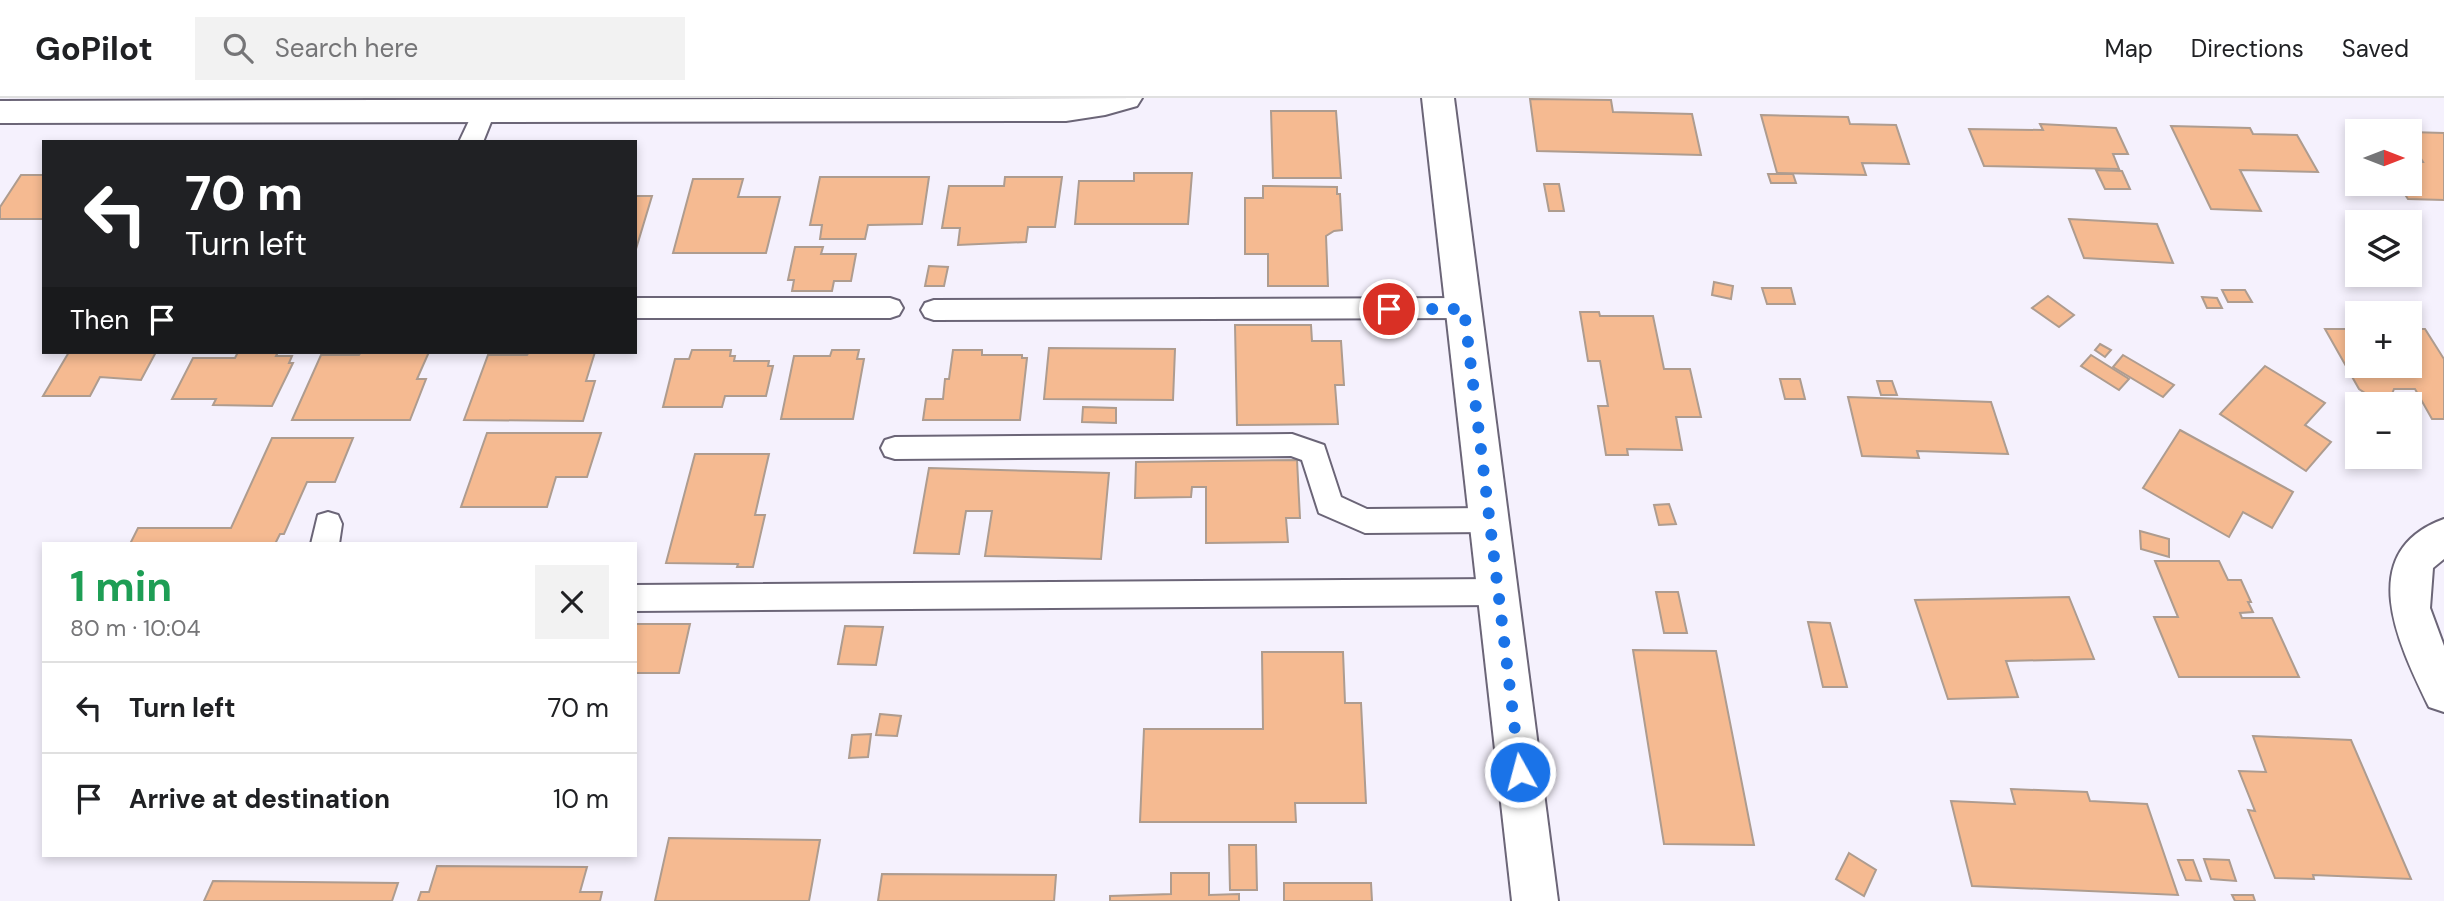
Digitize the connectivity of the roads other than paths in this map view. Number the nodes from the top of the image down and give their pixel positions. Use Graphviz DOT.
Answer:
graph roads {
  1 [pos="1126,98"];
  2 [pos="1438,98"];
  3 [pos="964,104"];
  4 [pos="471,107"];
  5 [pos="0,112"];
  6 [pos="471,140"];
  7 [pos="637,308"];
  8 [pos="890,308"];
  9 [pos="1464,309"];
  10 [pos="934,310"];
  11 [pos="895,448"];
  12 [pos="1489,520"];
  13 [pos="2429,548"];
  14 [pos="1498,592"];
  15 [pos="637,598"];
  16 [pos="2444,693"];
  17 [pos="1535,901"];
  1 -- 3 [label="street"];
  2 -- 9 [label="street"];
  3 -- 4 [label="street"];
  4 -- 5 [label="street"];
  4 -- 6 [label="lane"];
  7 -- 8 [label="lane"];
  9 -- 10 [label="lane"];
  9 -- 12 [label="street"];
  11 -- 12 [label="lane"];
  12 -- 14 [label="street"];
  13 -- 16 [label="street"];
  14 -- 15 [label="lane"];
  14 -- 17 [label="street"];
}
